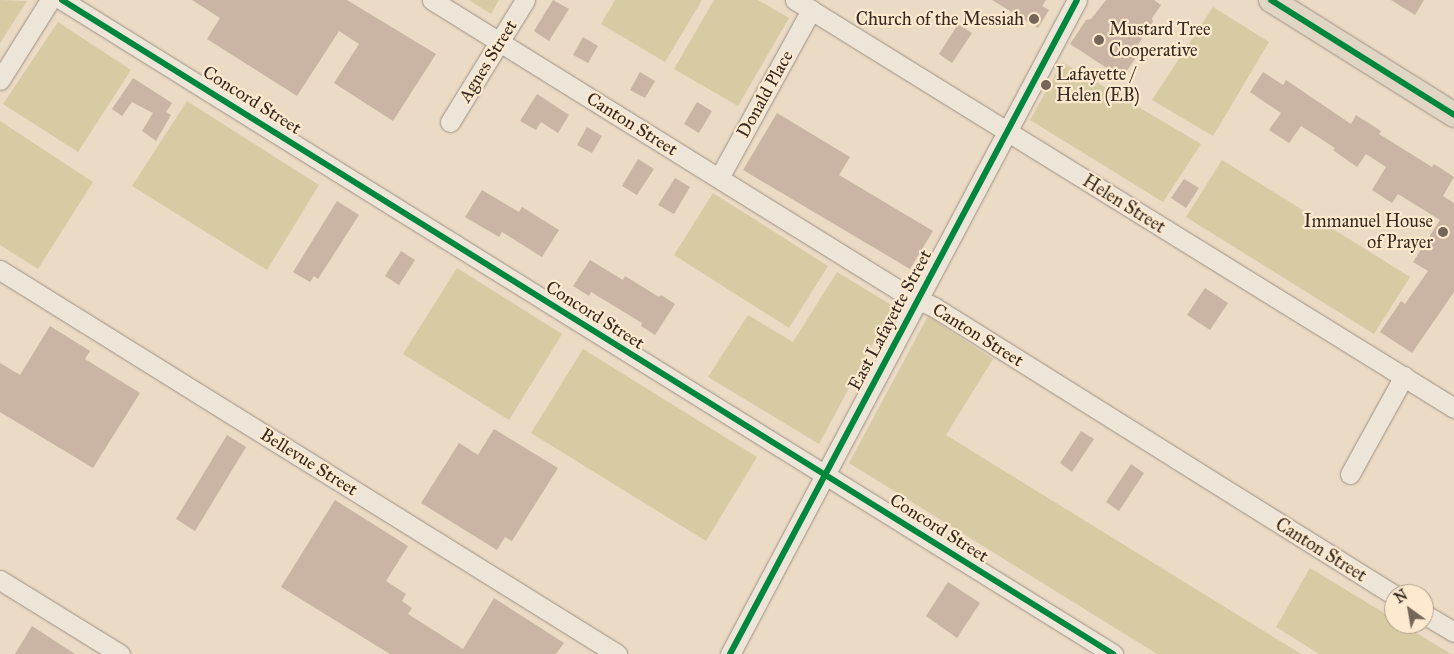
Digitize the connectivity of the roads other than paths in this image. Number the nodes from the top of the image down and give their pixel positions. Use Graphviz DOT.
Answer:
graph roads {
  1 [pos="50,0"];
  2 [pos="62,0"];
  3 [pos="432,0"];
  4 [pos="525,0"];
  5 [pos="794,0"];
  6 [pos="1076,0"];
  7 [pos="1271,0"];
  8 [pos="811,10"];
  9 [pos="500,42"];
  10 [pos="0,80"];
  11 [pos="1454,115"];
  12 [pos="450,122"];
  13 [pos="1006,131"];
  14 [pos="719,178"];
  15 [pos="0,270"];
  16 [pos="918,299"];
  17 [pos="1404,376"];
  18 [pos="1454,408"];
  19 [pos="824,474"];
  20 [pos="1350,474"];
  21 [pos="0,580"];
  22 [pos="1384,589"];
  23 [pos="1434,620"];
  24 [pos="1454,632"];
  25 [pos="120,654"];
  26 [pos="617,654"];
  27 [pos="730,654"];
  28 [pos="1113,654"];
  1 -- 10 [label="street"];
  2 -- 19 [label="street, Concord Street"];
  3 -- 9 [label="street, Canton Street"];
  4 -- 9 [label="street, Agnes Street"];
  5 -- 8 [label="street, Helen Street"];
  6 -- 13 [label="street, East Lafayette Street"];
  7 -- 11 [label="main road"];
  8 -- 13 [label="street, Helen Street"];
  8 -- 14 [label="street, Donald Place"];
  9 -- 12 [label="street, Agnes Street"];
  9 -- 14 [label="street, Canton Street"];
  13 -- 16 [label="street, East Lafayette Street"];
  13 -- 17 [label="street, Helen Street"];
  14 -- 16 [label="street, Canton Street"];
  15 -- 26 [label="street, Bellevue Street"];
  16 -- 19 [label="street, East Lafayette Street"];
  16 -- 22 [label="street, Canton Street"];
  17 -- 18 [label="street, Helen Street"];
  17 -- 20 [label="street"];
  19 -- 27 [label="street, East Lafayette Street"];
  19 -- 28 [label="street, Concord Street"];
  21 -- 25 [label="street"];
  23 -- 24 [label="street"];
}
